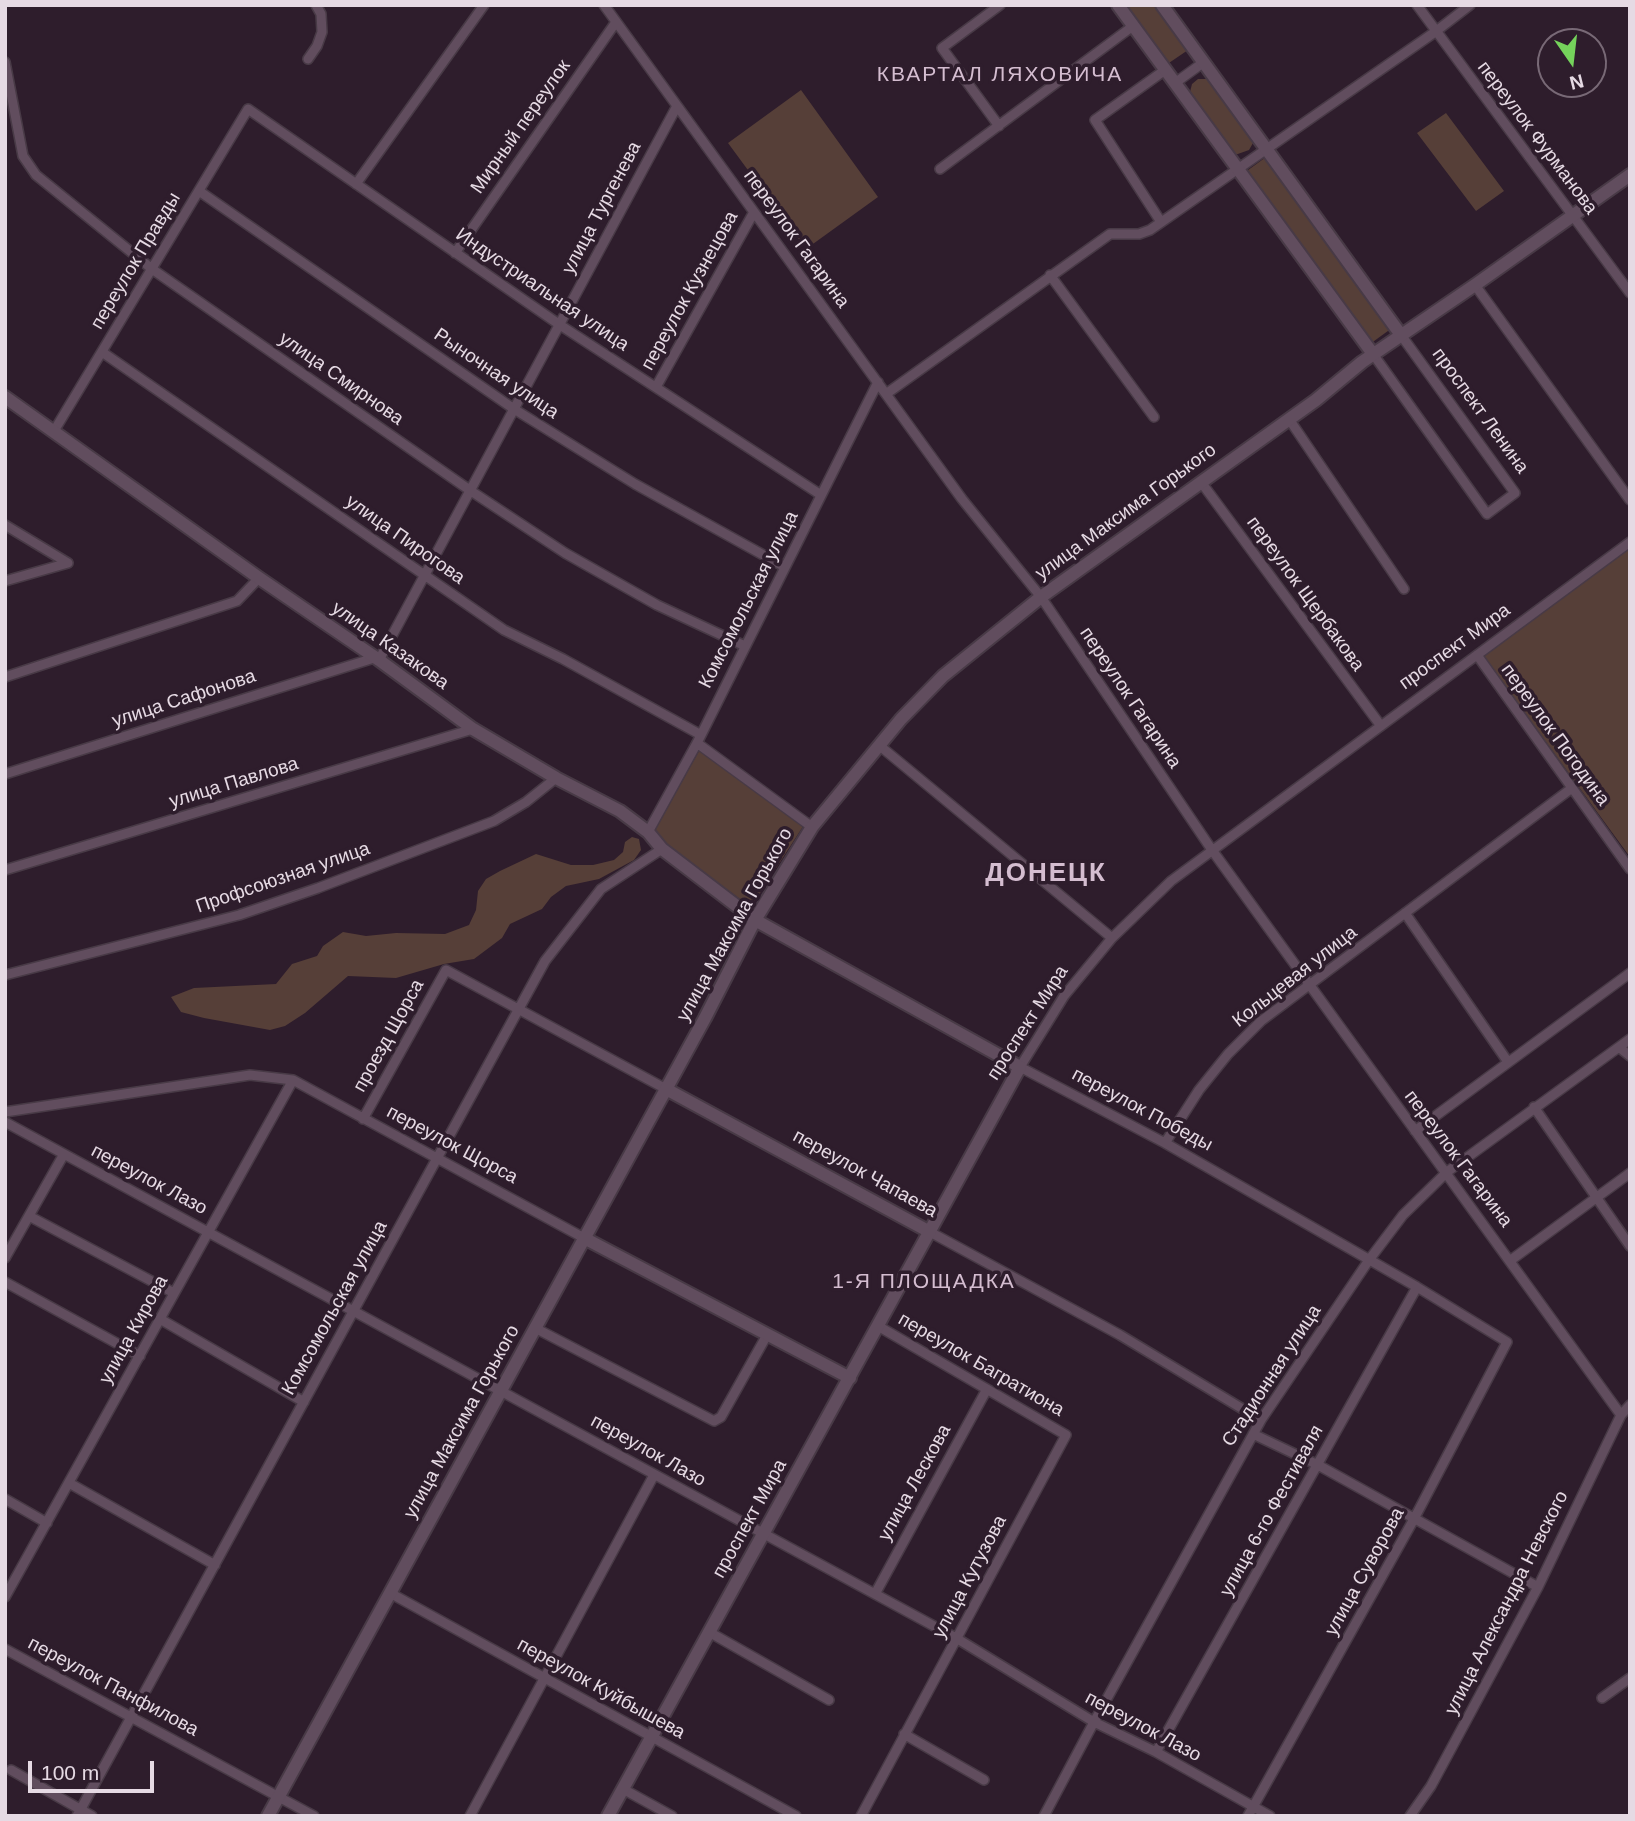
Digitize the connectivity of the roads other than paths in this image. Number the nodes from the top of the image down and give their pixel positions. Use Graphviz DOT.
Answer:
graph roads {
  1 [pos="316,5"];
  2 [pos="484,5"];
  3 [pos="604,5"];
  4 [pos="1000,5"];
  5 [pos="1118,5"];
  6 [pos="1162,5"];
  7 [pos="1417,5"];
  8 [pos="1470,5"];
  9 [pos="616,22"];
  10 [pos="1133,26"];
  11 [pos="1435,32"];
  12 [pos="308,59"];
  13 [pos="5,62"];
  14 [pos="1203,62"];
  15 [pos="1165,70"];
  16 [pos="1175,83"];
  17 [pos="677,106"];
  18 [pos="248,109"];
  19 [pos="999,125"];
  20 [pos="1267,148"];
  21 [pos="940,169"];
  22 [pos="1237,169"];
  23 [pos="1630,174"];
  24 [pos="356,184"];
  25 [pos="199,191"];
  26 [pos="754,212"];
  27 [pos="1573,214"];
  28 [pos="1161,222"];
  29 [pos="455,253"];
  30 [pos="152,269"];
  31 [pos="1049,275"];
  32 [pos="1475,285"];
  33 [pos="1630,293"];
  34 [pos="559,325"];
  35 [pos="1401,335"];
  36 [pos="102,352"];
  37 [pos="1373,355"];
  38 [pos="878,382"];
  39 [pos="656,387"];
  40 [pos="886,394"];
  41 [pos="5,397"];
  42 [pos="514,409"];
  43 [pos="1154,417"];
  44 [pos="1289,419"];
  45 [pos="54,431"];
  46 [pos="1200,482"];
  47 [pos="471,491"];
  48 [pos="821,495"];
  49 [pos="1630,499"];
  50 [pos="5,525"];
  51 [pos="1630,542"];
  52 [pos="785,567"];
  53 [pos="425,575"];
  54 [pos="258,579"];
  55 [pos="5,581"];
  56 [pos="1404,589"];
  57 [pos="1041,597"];
  58 [pos="745,646"];
  59 [pos="1477,655"];
  60 [pos="376,659"];
  61 [pos="5,677"];
  62 [pos="1381,726"];
  63 [pos="473,729"];
  64 [pos="699,739"];
  65 [pos="880,746"];
  66 [pos="5,774"];
  67 [pos="556,778"];
  68 [pos="1572,788"];
  69 [pos="812,827"];
  70 [pos="648,832"];
  71 [pos="662,849"];
  72 [pos="1212,850"];
  73 [pos="1630,869"];
  74 [pos="5,870"];
  75 [pos="1405,913"];
  76 [pos="755,920"];
  77 [pos="1112,938"];
  78 [pos="446,970"];
  79 [pos="1630,973"];
  80 [pos="5,975"];
  81 [pos="1309,985"];
  82 [pos="519,1010"];
  83 [pos="1630,1039"];
  84 [pos="1625,1048"];
  85 [pos="1630,1056"];
  86 [pos="1508,1062"];
  87 [pos="1020,1067"];
  88 [pos="293,1080"];
  89 [pos="666,1088"];
  90 [pos="1534,1107"];
  91 [pos="5,1112"];
  92 [pos="363,1119"];
  93 [pos="5,1122"];
  94 [pos="1415,1131"];
  95 [pos="1165,1143"];
  96 [pos="64,1154"];
  97 [pos="437,1159"];
  98 [pos="1447,1172"];
  99 [pos="1630,1172"];
  100 [pos="1597,1197"];
  101 [pos="29,1216"];
  102 [pos="208,1232"];
  103 [pos="930,1232"];
  104 [pos="584,1238"];
  105 [pos="1630,1246"];
  106 [pos="5,1258"];
  107 [pos="1369,1260"];
  108 [pos="1511,1260"];
  109 [pos="5,1282"];
  110 [pos="1417,1287"];
  111 [pos="174,1293"];
  112 [pos="354,1311"];
  113 [pos="160,1319"];
  114 [pos="878,1326"];
  115 [pos="535,1328"];
  116 [pos="767,1335"];
  117 [pos="1507,1342"];
  118 [pos="139,1356"];
  119 [pos="850,1378"];
  120 [pos="987,1389"];
  121 [pos="501,1390"];
  122 [pos="304,1402"];
  123 [pos="1630,1405"];
  124 [pos="1621,1415"];
  125 [pos="1261,1420"];
  126 [pos="1253,1434"];
  127 [pos="1066,1435"];
  128 [pos="1318,1465"];
  129 [pos="654,1475"];
  130 [pos="69,1483"];
  131 [pos="5,1499"];
  132 [pos="1414,1519"];
  133 [pos="47,1523"];
  134 [pos="763,1534"];
  135 [pos="215,1564"];
  136 [pos="1538,1587"];
  137 [pos="390,1593"];
  138 [pos="874,1594"];
  139 [pos="5,1597"];
  140 [pos="709,1632"];
  141 [pos="956,1638"];
  142 [pos="5,1649"];
  143 [pos="545,1678"];
  144 [pos="1630,1678"];
  145 [pos="1602,1698"];
  146 [pos="828,1700"];
  147 [pos="131,1717"];
  148 [pos="1094,1722"];
  149 [pos="904,1734"];
  150 [pos="652,1737"];
  151 [pos="1156,1752"];
  152 [pos="11,1770"];
  153 [pos="984,1780"];
  154 [pos="623,1788"];
  155 [pos="278,1796"];
  156 [pos="1251,1812"];
  157 [pos="79,1813"];
  158 [pos="92,1816"];
  159 [pos="268,1816"];
  160 [pos="314,1816"];
  161 [pos="470,1816"];
  162 [pos="608,1816"];
  163 [pos="671,1816"];
  164 [pos="796,1816"];
  165 [pos="861,1816"];
  166 [pos="1044,1816"];
  167 [pos="1270,1816"];
  168 [pos="1410,1816"];
  1 -- 12 [label="street"];
  2 -- 24 [label="street"];
  3 -- 9 [label="street, переулок Гагарина"];
  4 -- 19 [label="street"];
  5 -- 10 [label="main road, проспект Ленина"];
  6 -- 14 [label="main road, проспект Ленина"];
  7 -- 11 [label="street, переулок Фурманова"];
  8 -- 11 [label="street"];
  9 -- 17 [label="street, переулок Гагарина"];
  9 -- 29 [label="street, Мирный переулок"];
  10 -- 15 [label="main road, проспект Ленина"];
  10 -- 19 [label="street"];
  11 -- 20 [label="street"];
  11 -- 27 [label="street, переулок Фурманова"];
  13 -- 30 [label="street, улица Смирнова"];
  14 -- 16 [label="street"];
  14 -- 20 [label="main road, проспект Ленина"];
  15 -- 16 [label="main road, проспект Ленина"];
  15 -- 28 [label="street"];
  16 -- 22 [label="main road, проспект Ленина"];
  17 -- 26 [label="street, переулок Гагарина"];
  17 -- 34 [label="street, улица Тургенева"];
  18 -- 24 [label="street, Индустриальная улица"];
  18 -- 25 [label="street, переулок Правды"];
  19 -- 21 [label="street"];
  20 -- 22 [label="street"];
  20 -- 35 [label="main road, проспект Ленина"];
  22 -- 28 [label="street"];
  22 -- 37 [label="main road, проспект Ленина"];
  23 -- 27 [label="main road, улица Максима Горького"];
  24 -- 29 [label="street, Индустриальная улица"];
  25 -- 30 [label="street, переулок Правды"];
  25 -- 42 [label="street, Рыночная улица"];
  26 -- 38 [label="street, переулок Гагарина"];
  26 -- 39 [label="street, переулок Кузнецова"];
  27 -- 32 [label="main road, улица Максима Горького"];
  27 -- 33 [label="street, переулок Фурманова"];
  28 -- 31 [label="street"];
  29 -- 34 [label="street, Индустриальная улица"];
  30 -- 36 [label="street, переулок Правды"];
  30 -- 47 [label="street, улица Смирнова"];
  31 -- 40 [label="street"];
  31 -- 43 [label="street"];
  32 -- 35 [label="main road, улица Максима Горького"];
  32 -- 49 [label="street"];
  34 -- 39 [label="street, Индустриальная улица"];
  34 -- 42 [label="street, улица Тургенева"];
  35 -- 37 [label="main road, улица Максима Горького"];
  35 -- 37 [label="street, проспект Ленина"];
  36 -- 45 [label="street, переулок Правды"];
  36 -- 53 [label="street, улица Пирогова"];
  37 -- 44 [label="main road, улица Максима Горького"];
  38 -- 40 [label="street, переулок Гагарина"];
  38 -- 48 [label="street, Комсомольская улица"];
  39 -- 48 [label="street, Индустриальная улица"];
  40 -- 57 [label="street, переулок Гагарина"];
  41 -- 45 [label="main road, улица Казакова"];
  42 -- 47 [label="street, улица Тургенева"];
  42 -- 52 [label="street, Рыночная улица"];
  44 -- 46 [label="main road, улица Максима Горького"];
  44 -- 56 [label="street"];
  45 -- 54 [label="main road, улица Казакова"];
  46 -- 57 [label="main road, улица Максима Горького"];
  46 -- 62 [label="street, переулок Щербакова"];
  47 -- 53 [label="street, улица Тургенева"];
  47 -- 58 [label="street, улица Смирнова"];
  48 -- 52 [label="street, Комсомольская улица"];
  50 -- 55 [label="street"];
  51 -- 59 [label="street, проспект Мира"];
  52 -- 58 [label="street, Комсомольская улица"];
  53 -- 60 [label="street, улица Тургенева"];
  53 -- 64 [label="street, улица Пирогова"];
  54 -- 60 [label="main road, улица Казакова"];
  54 -- 61 [label="street"];
  57 -- 65 [label="main road, улица Максима Горького"];
  57 -- 72 [label="street, переулок Гагарина"];
  58 -- 64 [label="street, Комсомольская улица"];
  59 -- 62 [label="street, проспект Мира"];
  59 -- 68 [label="street, переулок Погодина"];
  60 -- 63 [label="main road, улица Казакова"];
  60 -- 66 [label="street, улица Сафонова"];
  62 -- 72 [label="street, проспект Мира"];
  63 -- 67 [label="main road, улица Казакова"];
  63 -- 74 [label="street, улица Павлова"];
  64 -- 69 [label="street, улица Пирогова"];
  64 -- 70 [label="street, Комсомольская улица"];
  65 -- 69 [label="main road, улица Максима Горького"];
  65 -- 77 [label="street"];
  67 -- 70 [label="main road, улица Казакова"];
  67 -- 80 [label="street, Профсоюзная улица"];
  68 -- 73 [label="street, переулок Погодина"];
  68 -- 75 [label="street, Кольцевая улица"];
  69 -- 76 [label="main road, улица Максима Горького"];
  70 -- 71 [label="main road, улица Казакова"];
  71 -- 76 [label="main road, улица Казакова"];
  71 -- 82 [label="street, Комсомольская улица"];
  72 -- 77 [label="street, проспект Мира"];
  72 -- 81 [label="street, переулок Гагарина"];
  75 -- 81 [label="street, Кольцевая улица"];
  75 -- 86 [label="street"];
  76 -- 87 [label="main road, переулок Победы"];
  76 -- 89 [label="main road, улица Максима Горького"];
  77 -- 87 [label="street, проспект Мира"];
  78 -- 82 [label="street, переулок Чапаева"];
  78 -- 92 [label="street, проезд Щорса"];
  79 -- 86 [label="street"];
  81 -- 94 [label="street, переулок Гагарина"];
  81 -- 95 [label="street, Кольцевая улица"];
  82 -- 89 [label="street, переулок Чапаева"];
  82 -- 97 [label="street, Комсомольская улица"];
  83 -- 84 [label="street, Стадионная улица"];
  84 -- 85 [label="street"];
  84 -- 90 [label="street, Стадионная улица"];
  86 -- 94 [label="street"];
  87 -- 95 [label="street, переулок Победы"];
  87 -- 103 [label="main road, проспект Мира"];
  88 -- 91 [label="street, переулок Щорса"];
  88 -- 92 [label="street, переулок Щорса"];
  88 -- 102 [label="street, улица Кирова"];
  89 -- 103 [label="main road, переулок Чапаева"];
  89 -- 104 [label="main road, улица Максима Горького"];
  90 -- 98 [label="street, Стадионная улица"];
  90 -- 100 [label="street"];
  92 -- 97 [label="street, переулок Щорса"];
  93 -- 96 [label="street, переулок Лазо"];
  94 -- 98 [label="street, переулок Гагарина"];
  95 -- 107 [label="street, переулок Победы"];
  96 -- 101 [label="street"];
  96 -- 102 [label="street, переулок Лазо"];
  97 -- 104 [label="street, переулок Щорса"];
  97 -- 112 [label="street, Комсомольская улица"];
  98 -- 107 [label="street, Стадионная улица"];
  98 -- 108 [label="street, переулок Гагарина"];
  99 -- 100 [label="street"];
  100 -- 105 [label="street"];
  100 -- 108 [label="street"];
  101 -- 106 [label="street"];
  101 -- 111 [label="street"];
  102 -- 111 [label="street, улица Кирова"];
  102 -- 112 [label="street, переулок Лазо"];
  103 -- 114 [label="main road, проспект Мира"];
  103 -- 125 [label="street, переулок Чапаева"];
  104 -- 115 [label="main road, улица Максима Горького"];
  104 -- 116 [label="main road, переулок Щорса"];
  107 -- 110 [label="street, переулок Победы"];
  107 -- 125 [label="street, Стадионная улица"];
  108 -- 124 [label="street, переулок Гагарина"];
  109 -- 118 [label="street"];
  110 -- 117 [label="street, переулок Победы"];
  110 -- 128 [label="street, улица 6-го Фестиваля"];
  111 -- 113 [label="street, улица Кирова"];
  112 -- 121 [label="street, переулок Лазо"];
  112 -- 122 [label="street, Комсомольская улица"];
  113 -- 118 [label="street, улица Кирова"];
  113 -- 122 [label="street"];
  114 -- 119 [label="main road, проспект Мира"];
  114 -- 120 [label="street, переулок Багратиона"];
  115 -- 116 [label="street"];
  115 -- 121 [label="main road, улица Максима Горького"];
  116 -- 119 [label="main road, переулок Щорса"];
  117 -- 132 [label="street, улица Суворова"];
  118 -- 130 [label="street, улица Кирова"];
  119 -- 134 [label="main road, проспект Мира"];
  120 -- 127 [label="street, переулок Багратиона"];
  120 -- 138 [label="street, улица Лескова"];
  121 -- 129 [label="street, переулок Лазо"];
  121 -- 137 [label="main road, улица Максима Горького"];
  122 -- 135 [label="street, Комсомольская улица"];
  123 -- 124 [label="street, улица Александра Невского"];
  124 -- 136 [label="street, улица Александра Невского"];
  125 -- 126 [label="street, Стадионная улица"];
  126 -- 128 [label="street"];
  126 -- 148 [label="street, Стадионная улица"];
  127 -- 141 [label="street, улица Кутузова"];
  128 -- 132 [label="street"];
  128 -- 151 [label="street, улица 6-го Фестиваля"];
  129 -- 134 [label="street, переулок Лазо"];
  129 -- 143 [label="street"];
  130 -- 133 [label="street, улица Кирова"];
  130 -- 135 [label="street"];
  131 -- 133 [label="street"];
  132 -- 136 [label="street"];
  132 -- 156 [label="street, улица Суворова"];
  133 -- 139 [label="street, улица Кирова"];
  134 -- 138 [label="street, переулок Лазо"];
  134 -- 140 [label="main road, проспект Мира"];
  135 -- 147 [label="street, Комсомольская улица"];
  136 -- 168 [label="street, улица Александра Невского"];
  137 -- 143 [label="street, переулок Куйбышева"];
  137 -- 155 [label="main road, улица Максима Горького"];
  138 -- 141 [label="street, переулок Лазо"];
  140 -- 146 [label="street"];
  140 -- 150 [label="main road, проспект Мира"];
  141 -- 148 [label="street, переулок Лазо"];
  141 -- 149 [label="street, улица Кутузова"];
  142 -- 147 [label="street, переулок Панфилова"];
  143 -- 150 [label="street, переулок Куйбышева"];
  143 -- 161 [label="street"];
  144 -- 145 [label="street"];
  147 -- 155 [label="street, переулок Панфилова"];
  147 -- 157 [label="street, Комсомольская улица"];
  148 -- 151 [label="street, переулок Лазо"];
  148 -- 166 [label="street, Стадионная улица"];
  149 -- 153 [label="street"];
  149 -- 165 [label="street, улица Кутузова"];
  150 -- 154 [label="main road, проспект Мира"];
  150 -- 164 [label="street, переулок Куйбышева"];
  151 -- 156 [label="street, переулок Лазо"];
  152 -- 157 [label="street"];
  154 -- 162 [label="main road, проспект Мира"];
  154 -- 163 [label="street"];
  155 -- 159 [label="main road, улица Максима Горького"];
  155 -- 160 [label="street, переулок Панфилова"];
  156 -- 167 [label="street, переулок Лазо"];
  157 -- 158 [label="street"];
}
